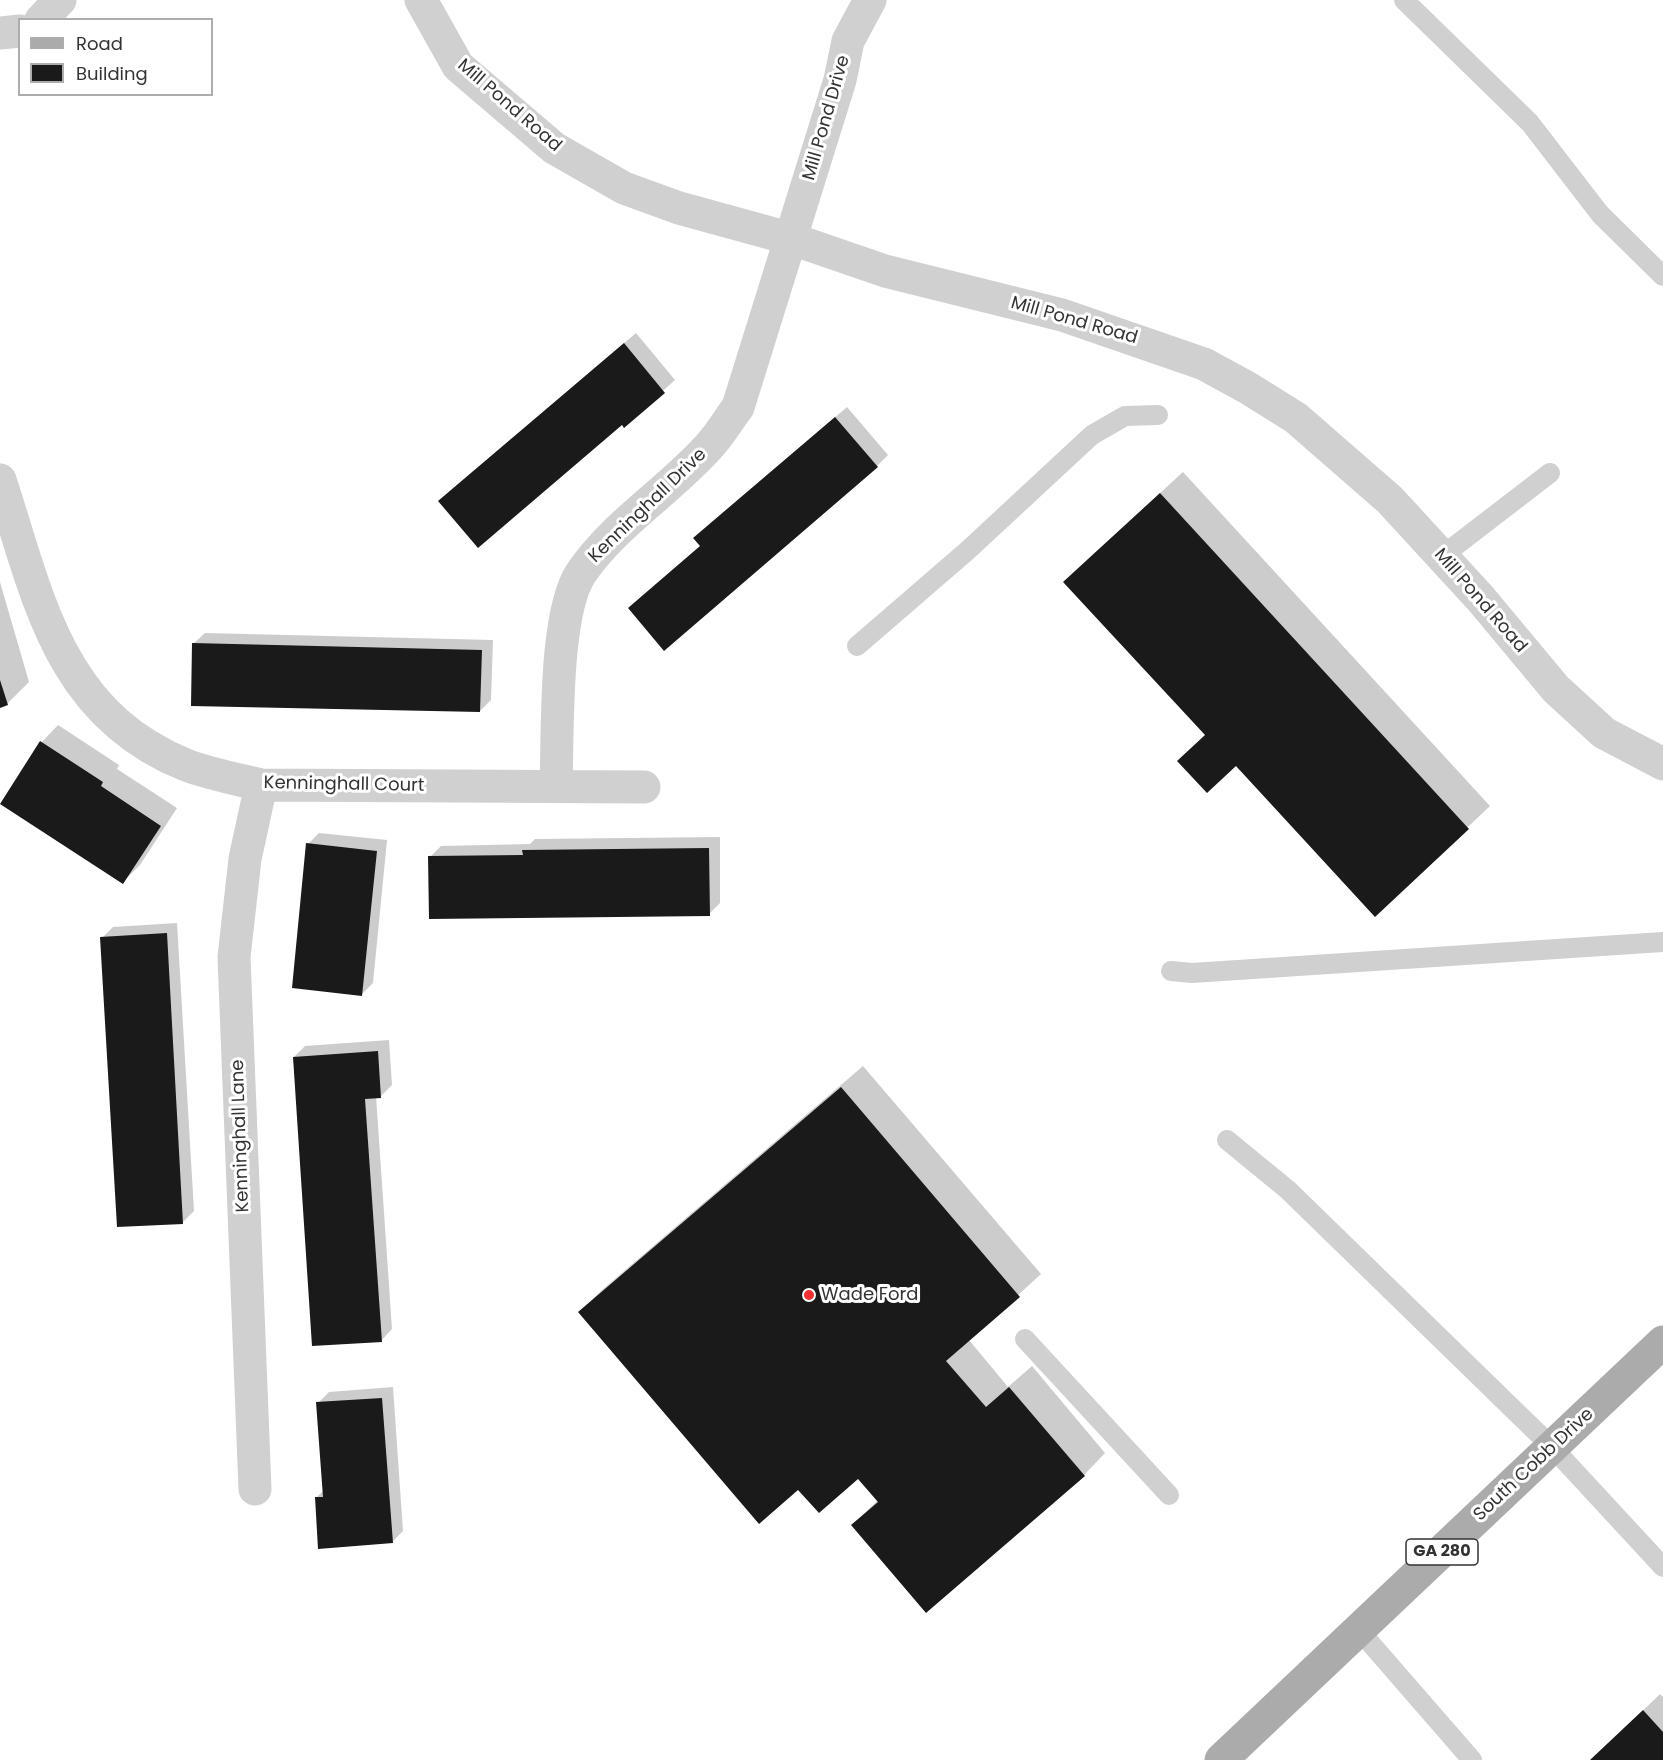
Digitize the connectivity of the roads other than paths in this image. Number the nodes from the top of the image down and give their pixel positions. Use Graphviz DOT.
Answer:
graph roads {
  1 [pos="60,0"];
  2 [pos="421,0"];
  3 [pos="870,0"];
  4 [pos="1404,0"];
  5 [pos="43,18"];
  6 [pos="18,31"];
  7 [pos="0,33"];
  8 [pos="792,239"];
  9 [pos="1663,276"];
  10 [pos="1158,415"];
  11 [pos="1550,473"];
  12 [pos="0,480"];
  13 [pos="1442,556"];
  14 [pos="857,646"];
  15 [pos="1663,764"];
  16 [pos="261,785"];
  17 [pos="556,785"];
  18 [pos="644,787"];
  19 [pos="1663,942"];
  20 [pos="1171,971"];
  21 [pos="1227,1140"];
  22 [pos="1024,1339"];
  23 [pos="1663,1342"];
  24 [pos="1552,1448"];
  25 [pos="255,1489"];
  26 [pos="1169,1495"];
  27 [pos="1663,1567"];
  28 [pos="1359,1630"];
  29 [pos="1221,1760"];
  30 [pos="1472,1760"];
  1 -- 5 [label="street"];
  2 -- 8 [label="street, Mill Pond Road"];
  3 -- 8 [label="street, Mill Pond Drive"];
  4 -- 9 [label="lane"];
  6 -- 7 [label="street"];
  8 -- 13 [label="street, Mill Pond Road"];
  8 -- 17 [label="street, Kenninghall Drive"];
  10 -- 14 [label="lane"];
  11 -- 13 [label="lane"];
  12 -- 16 [label="street, Kenninghall Court"];
  13 -- 15 [label="street, Mill Pond Road"];
  16 -- 17 [label="street, Kenninghall Court"];
  16 -- 25 [label="street, Kenninghall Lane"];
  17 -- 18 [label="street, Kenninghall Court"];
  19 -- 20 [label="lane"];
  21 -- 24 [label="lane"];
  22 -- 26 [label="lane"];
  23 -- 24 [label="main road, South Cobb Drive / GA 280"];
  24 -- 27 [label="lane"];
  24 -- 28 [label="main road, South Cobb Drive / GA 280"];
  28 -- 29 [label="main road, South Cobb Drive / GA 280"];
  28 -- 30 [label="lane"];
}
